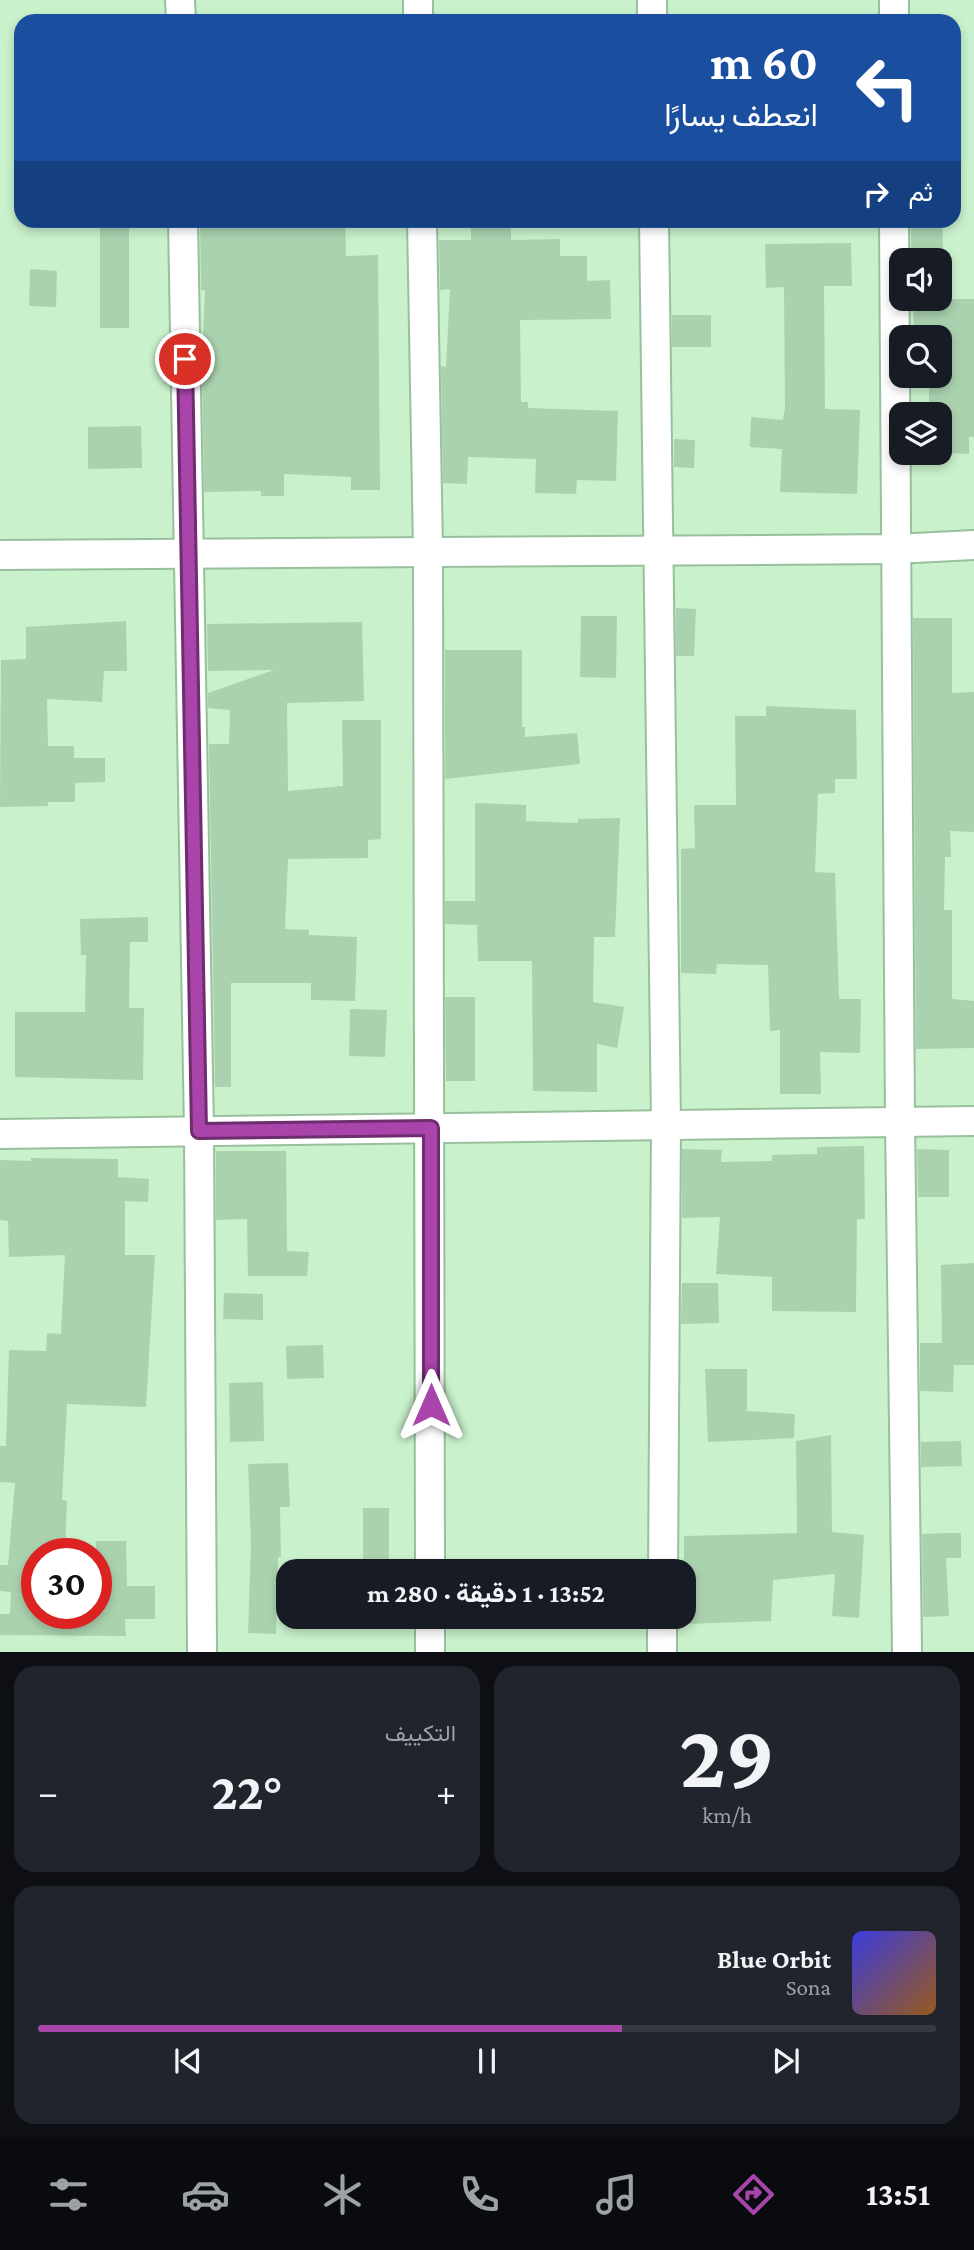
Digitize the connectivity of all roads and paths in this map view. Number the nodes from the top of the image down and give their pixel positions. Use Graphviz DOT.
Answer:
graph roads {
  1 [pos="183,228"];
  2 [pos="422,228"];
  3 [pos="654,228"];
  4 [pos="894,228"];
  5 [pos="974,545"];
  6 [pos="895,549"];
  7 [pos="661,550"];
  8 [pos="428,551"];
  9 [pos="188,553"];
  10 [pos="0,555"];
  11 [pos="974,1121"];
  12 [pos="900,1122"];
  13 [pos="666,1123"];
  14 [pos="431,1128"];
  15 [pos="199,1131"];
  16 [pos="0,1134"];
  17 [pos="430,1559"];
  18 [pos="663,1559"];
  19 [pos="430,1629"];
  20 [pos="662,1629"];
  21 [pos="202,1651"];
  22 [pos="430,1651"];
  23 [pos="662,1651"];
  24 [pos="907,1651"];
  1 -- 9 [label="street"];
  2 -- 8 [label="street"];
  3 -- 7 [label="street"];
  4 -- 6 [label="street"];
  5 -- 6 [label="street"];
  6 -- 7 [label="street"];
  6 -- 12 [label="street"];
  7 -- 8 [label="street"];
  7 -- 13 [label="street"];
  8 -- 9 [label="street"];
  8 -- 14 [label="street"];
  9 -- 10 [label="street"];
  9 -- 15 [label="street"];
  11 -- 12 [label="street"];
  12 -- 13 [label="street"];
  12 -- 24 [label="street"];
  13 -- 14 [label="street"];
  13 -- 18 [label="street"];
  14 -- 15 [label="street"];
  14 -- 17 [label="street"];
  15 -- 16 [label="street"];
  15 -- 21 [label="street"];
  19 -- 22 [label="street"];
  20 -- 23 [label="street"];
}
